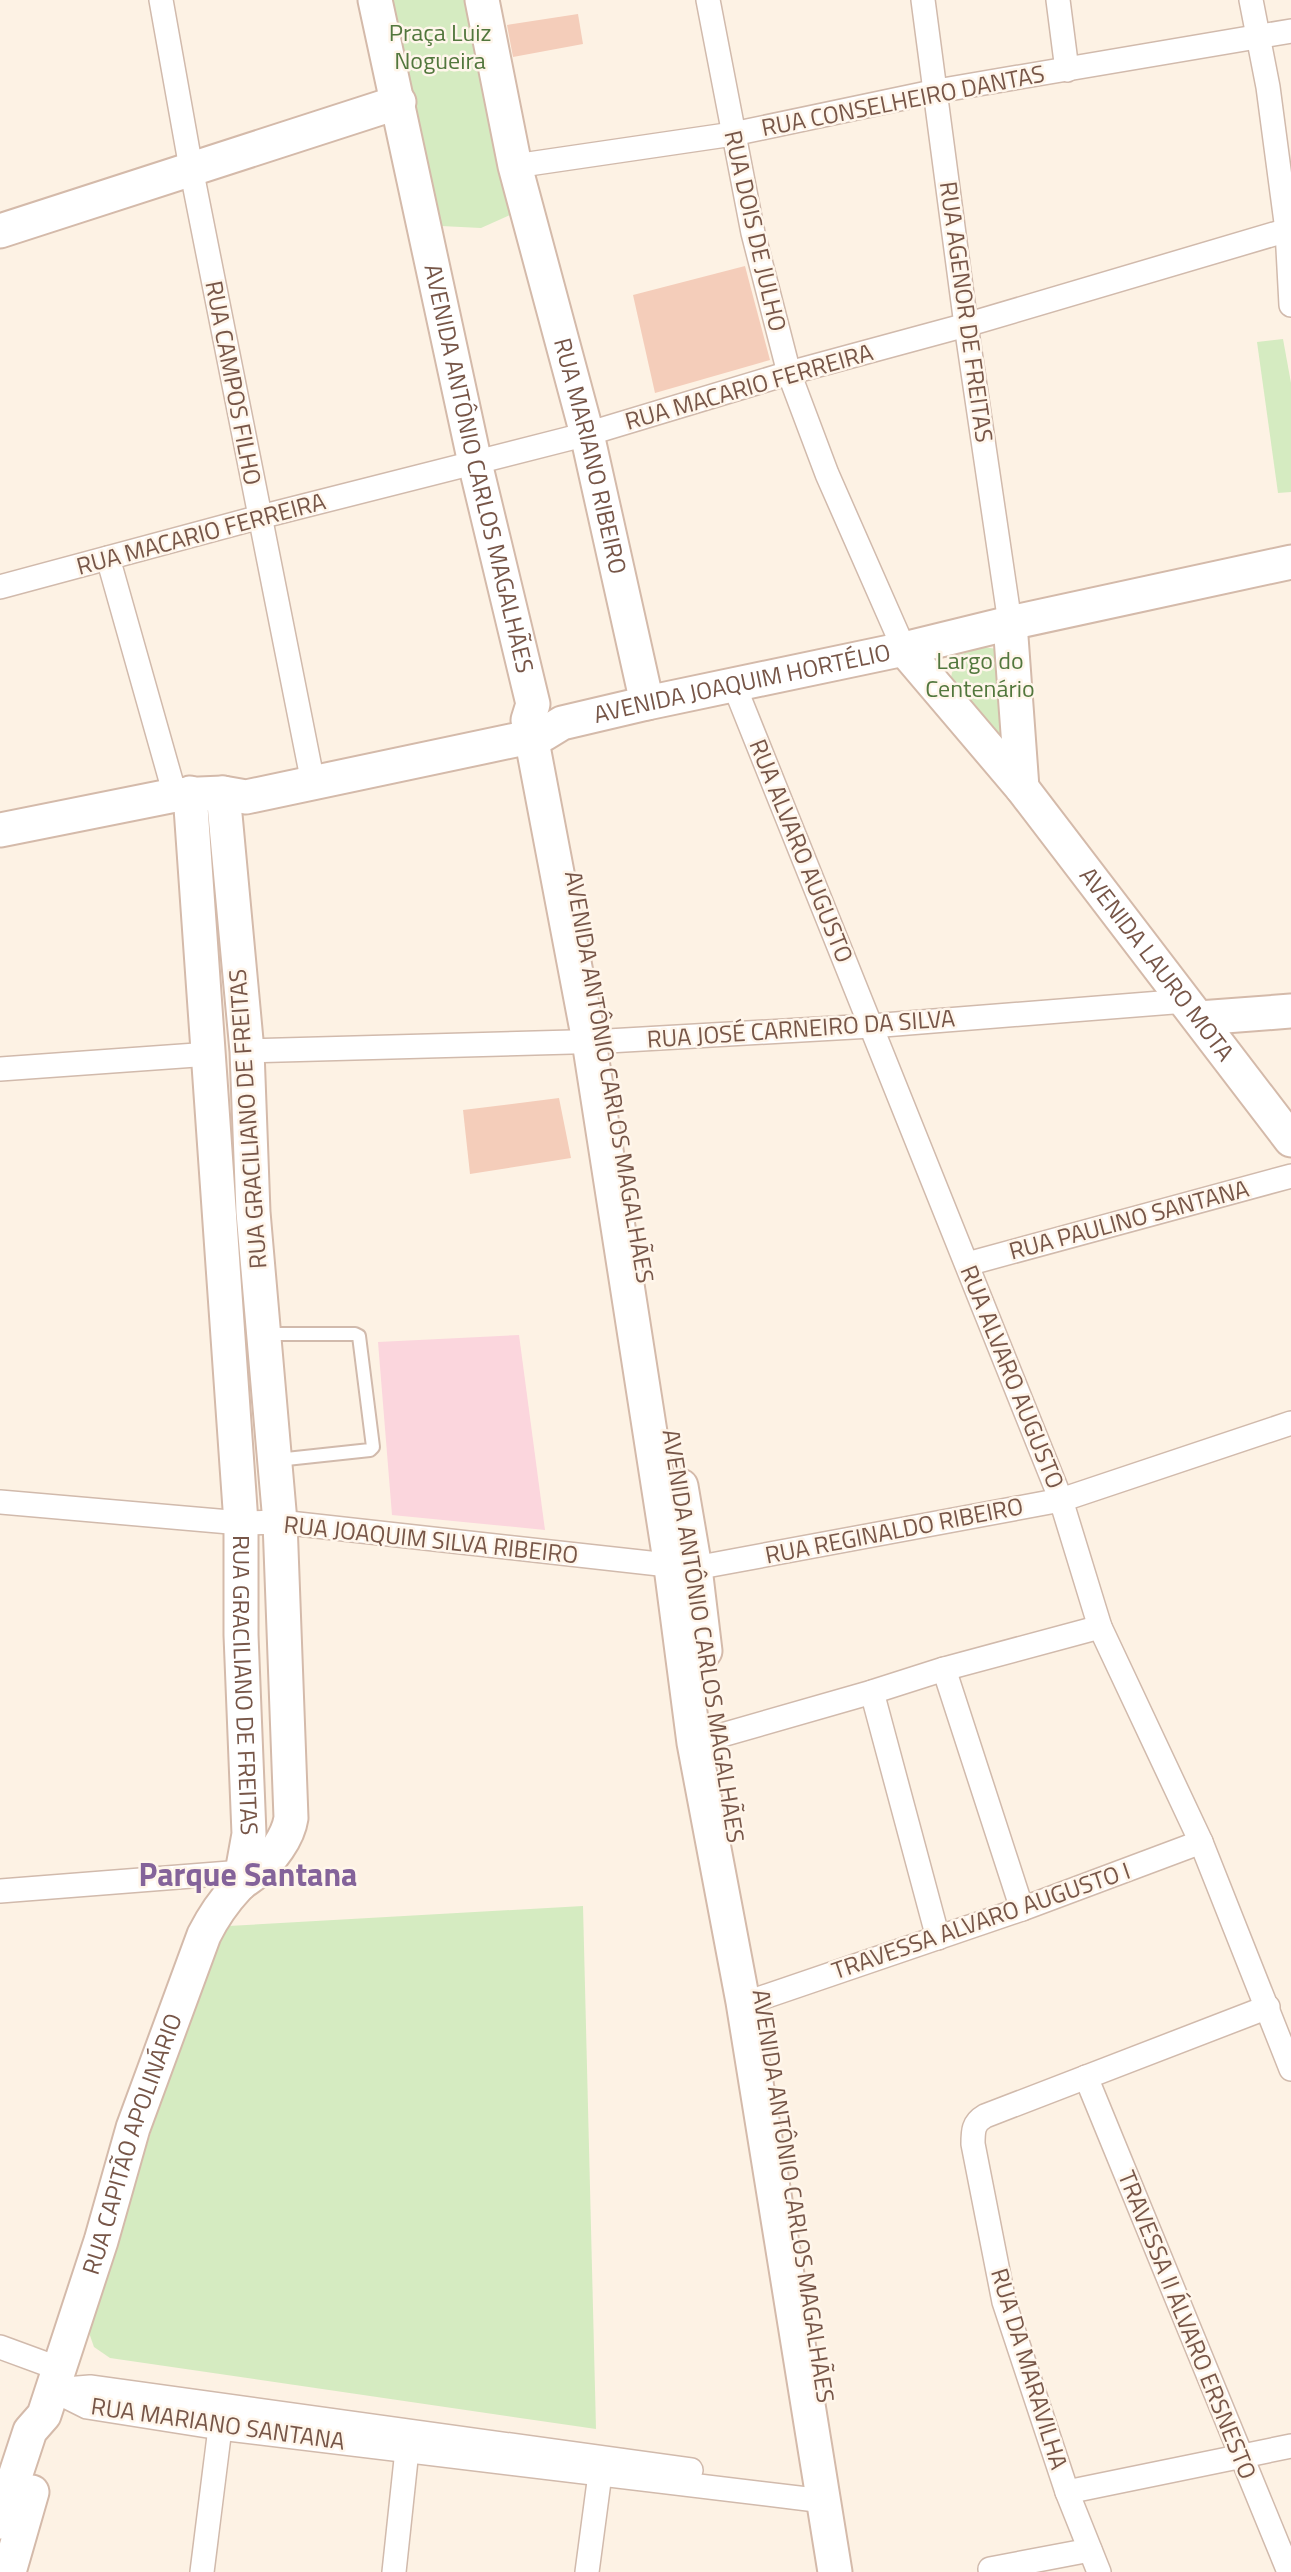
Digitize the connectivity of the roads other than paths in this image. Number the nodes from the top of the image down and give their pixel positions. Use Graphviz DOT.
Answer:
graph roads {
  1 [pos="161,0"];
  2 [pos="375,0"];
  3 [pos="482,0"];
  4 [pos="708,0"];
  5 [pos="923,0"];
  6 [pos="1058,0"];
  7 [pos="1251,0"];
  8 [pos="1291,31"];
  9 [pos="1257,38"];
  10 [pos="1067,69"];
  11 [pos="937,91"];
  12 [pos="399,102"];
  13 [pos="733,134"];
  14 [pos="515,166"];
  15 [pos="191,168"];
  16 [pos="1,228"];
  17 [pos="1289,229"];
  18 [pos="1291,305"];
  19 [pos="966,325"];
  20 [pos="789,373"];
  21 [pos="587,434"];
  22 [pos="475,463"];
  23 [pos="260,517"];
  24 [pos="108,558"];
  25 [pos="1291,562"];
  26 [pos="0,587"];
  27 [pos="1010,623"];
  28 [pos="904,649"];
  29 [pos="734,685"];
  30 [pos="647,703"];
  31 [pos="540,723"];
  32 [pos="311,774"];
  33 [pos="1022,788"];
  34 [pos="196,794"];
  35 [pos="0,830"];
  36 [pos="1193,1010"];
  37 [pos="1291,1012"];
  38 [pos="871,1026"];
  39 [pos="598,1041"];
  40 [pos="247,1051"];
  41 [pos="210,1054"];
  42 [pos="0,1069"];
  43 [pos="1291,1140"];
  44 [pos="1291,1176"];
  45 [pos="967,1264"];
  46 [pos="264,1334"];
  47 [pos="1291,1423"];
  48 [pos="273,1460"];
  49 [pos="1061,1500"];
  50 [pos="0,1502"];
  51 [pos="241,1522"];
  52 [pos="280,1522"];
  53 [pos="683,1567"];
  54 [pos="1100,1627"];
  55 [pos="944,1669"];
  56 [pos="872,1692"];
  57 [pos="705,1740"];
  58 [pos="1201,1842"];
  59 [pos="247,1876"];
  60 [pos="0,1891"];
  61 [pos="1022,1909"];
  62 [pos="938,1938"];
  63 [pos="752,2000"];
  64 [pos="1268,2007"];
  65 [pos="1291,2069"];
  66 [pos="1086,2077"];
  67 [pos="0,2347"];
  68 [pos="52,2391"];
  69 [pos="220,2428"];
  70 [pos="1291,2446"];
  71 [pos="407,2450"];
  72 [pos="1240,2456"];
  73 [pos="600,2474"];
  74 [pos="1068,2492"];
  75 [pos="827,2494"];
  76 [pos="0,2522"];
  77 [pos="1090,2550"];
  78 [pos="990,2569"];
  79 [pos="9,2572"];
  80 [pos="202,2572"];
  81 [pos="394,2572"];
  82 [pos="587,2572"];
  83 [pos="835,2572"];
  84 [pos="855,2572"];
  85 [pos="1099,2572"];
  86 [pos="1289,2572"];
  1 -- 15 [label="street, RUA CAMPOS FILHO"];
  2 -- 12 [label="street"];
  3 -- 14 [label="street"];
  4 -- 13 [label="street, RUA DOIS DE JULHO"];
  5 -- 11 [label="street, RUA AGENOR DE FREITAS"];
  6 -- 10 [label="street"];
  7 -- 9 [label="street"];
  8 -- 9 [label="street, RUA CONSELHEIRO DANTAS"];
  9 -- 10 [label="street, RUA CONSELHEIRO DANTAS"];
  9 -- 17 [label="street"];
  10 -- 11 [label="street, RUA CONSELHEIRO DANTAS"];
  11 -- 13 [label="street, RUA CONSELHEIRO DANTAS"];
  11 -- 19 [label="street, RUA AGENOR DE FREITAS"];
  12 -- 15 [label="street"];
  12 -- 22 [label="street, AVENIDA ANTÔNIO CARLOS MAGALHÃES"];
  13 -- 14 [label="street, RUA CONSELHEIRO DANTAS"];
  13 -- 20 [label="street, RUA DOIS DE JULHO"];
  14 -- 21 [label="street, RUA MARIANO RIBEIRO"];
  15 -- 16 [label="street"];
  15 -- 23 [label="street, RUA CAMPOS FILHO"];
  17 -- 18 [label="street"];
  17 -- 19 [label="street, RUA MACARIO FERREIRA"];
  19 -- 20 [label="street, RUA MACARIO FERREIRA"];
  19 -- 27 [label="street, RUA AGENOR DE FREITAS"];
  20 -- 21 [label="street, RUA MACARIO FERREIRA"];
  20 -- 28 [label="street, RUA DOIS DE JULHO"];
  21 -- 22 [label="street, RUA MACARIO FERREIRA"];
  21 -- 30 [label="street, RUA MARIANO RIBEIRO"];
  22 -- 23 [label="street, RUA MACARIO FERREIRA"];
  22 -- 31 [label="street, AVENIDA ANTÔNIO CARLOS MAGALHÃES"];
  23 -- 24 [label="street, RUA MACARIO FERREIRA"];
  23 -- 32 [label="street, RUA CAMPOS FILHO"];
  24 -- 26 [label="street, RUA MACARIO FERREIRA"];
  24 -- 34 [label="street"];
  25 -- 27 [label="street, AVENIDA JOAQUIM HORTÉLIO"];
  27 -- 28 [label="street, AVENIDA JOAQUIM HORTÉLIO"];
  27 -- 33 [label="street"];
  28 -- 29 [label="street, AVENIDA JOAQUIM HORTÉLIO"];
  28 -- 33 [label="street, AVENIDA LAURO MOTA"];
  29 -- 30 [label="street, AVENIDA JOAQUIM HORTÉLIO"];
  29 -- 38 [label="street, RUA ALVARO AUGUSTO"];
  30 -- 31 [label="street, AVENIDA JOAQUIM HORTÉLIO"];
  31 -- 32 [label="street, AVENIDA JOAQUIM HORTÉLIO"];
  31 -- 39 [label="street, AVENIDA ANTÔNIO CARLOS MAGALHÃES"];
  32 -- 34 [label="street, AVENIDA JOAQUIM HORTÉLIO"];
  33 -- 36 [label="street, AVENIDA LAURO MOTA"];
  34 -- 35 [label="street, AVENIDA JOAQUIM HORTÉLIO"];
  34 -- 40 [label="street, RUA GRACILIANO DE FREITAS"];
  34 -- 41 [label="street, RUA GRACILIANO DE FREITAS"];
  36 -- 37 [label="street"];
  36 -- 38 [label="street, RUA JOSÉ CARNEIRO DA SILVA"];
  36 -- 43 [label="street, AVENIDA LAURO MOTA"];
  38 -- 39 [label="street, RUA JOSÉ CARNEIRO DA SILVA"];
  38 -- 45 [label="street, RUA ALVARO AUGUSTO"];
  39 -- 40 [label="street, RUA JOSÉ CARNEIRO DA SILVA"];
  39 -- 53 [label="street, AVENIDA ANTÔNIO CARLOS MAGALHÃES"];
  40 -- 46 [label="street, RUA GRACILIANO DE FREITAS"];
  41 -- 42 [label="street"];
  41 -- 51 [label="street, RUA GRACILIANO DE FREITAS"];
  44 -- 45 [label="street, RUA PAULINO SANTANA"];
  45 -- 49 [label="street, RUA ALVARO AUGUSTO"];
  46 -- 48 [label="street, RUA GRACILIANO DE FREITAS"];
  46 -- 48 [label="lane"];
  47 -- 49 [label="street, RUA REGINALDO RIBEIRO"];
  48 -- 52 [label="street, RUA GRACILIANO DE FREITAS"];
  49 -- 53 [label="street, RUA REGINALDO RIBEIRO"];
  49 -- 54 [label="street, RUA ALVARO AUGUSTO"];
  50 -- 51 [label="street, RUA JOAQUIM SILVA RIBEIRO"];
  51 -- 52 [label="street, RUA JOAQUIM SILVA RIBEIRO"];
  51 -- 59 [label="street, RUA GRACILIANO DE FREITAS"];
  52 -- 53 [label="street, RUA JOAQUIM SILVA RIBEIRO"];
  52 -- 59 [label="street, RUA GRACILIANO DE FREITAS"];
  53 -- 57 [label="street, AVENIDA ANTÔNIO CARLOS MAGALHÃES"];
  54 -- 55 [label="street"];
  54 -- 58 [label="street, RUA ALVARO AUGUSTO"];
  55 -- 56 [label="street"];
  55 -- 61 [label="street"];
  56 -- 57 [label="street"];
  56 -- 62 [label="street"];
  57 -- 63 [label="street, AVENIDA ANTÔNIO CARLOS MAGALHÃES"];
  58 -- 61 [label="street, TRAVESSA ALVARO AUGUSTO I"];
  58 -- 64 [label="street, RUA ALVARO AUGUSTO"];
  59 -- 60 [label="street"];
  59 -- 68 [label="street, RUA CAPITÃO APOLINÁRIO"];
  61 -- 62 [label="street, TRAVESSA ALVARO AUGUSTO I"];
  62 -- 63 [label="street, TRAVESSA ALVARO AUGUSTO I"];
  63 -- 75 [label="street, AVENIDA ANTÔNIO CARLOS MAGALHÃES"];
  64 -- 65 [label="street, RUA ALVARO AUGUSTO"];
  64 -- 66 [label="street"];
  66 -- 72 [label="street, TRAVESSA II ÁLVARO ERSNESTO"];
  66 -- 74 [label="street, RUA DA MARAVILHA"];
  67 -- 68 [label="street"];
  68 -- 69 [label="street, RUA MARIANO SANTANA"];
  68 -- 75 [label="street, RUA MARIANO SANTANA"];
  68 -- 76 [label="street, RUA CAPITÃO APOLINÁRIO"];
  68 -- 79 [label="street, RUA CAPITÃO APOLINÁRIO"];
  69 -- 71 [label="street, RUA MARIANO SANTANA"];
  69 -- 80 [label="street"];
  70 -- 72 [label="street"];
  71 -- 73 [label="street, RUA MARIANO SANTANA"];
  71 -- 81 [label="street"];
  72 -- 74 [label="street"];
  72 -- 86 [label="street, TRAVESSA II ÁLVARO ERSNESTO"];
  73 -- 75 [label="street, RUA MARIANO SANTANA"];
  73 -- 82 [label="street"];
  74 -- 77 [label="street, RUA DA MARAVILHA"];
  75 -- 83 [label="street, AVENIDA ANTÔNIO CARLOS MAGALHÃES"];
  75 -- 84 [label="street, AVENIDA ANTÔNIO CARLOS MAGALHÃES"];
  77 -- 78 [label="street"];
  77 -- 85 [label="street, RUA DA MARAVILHA"];
}
